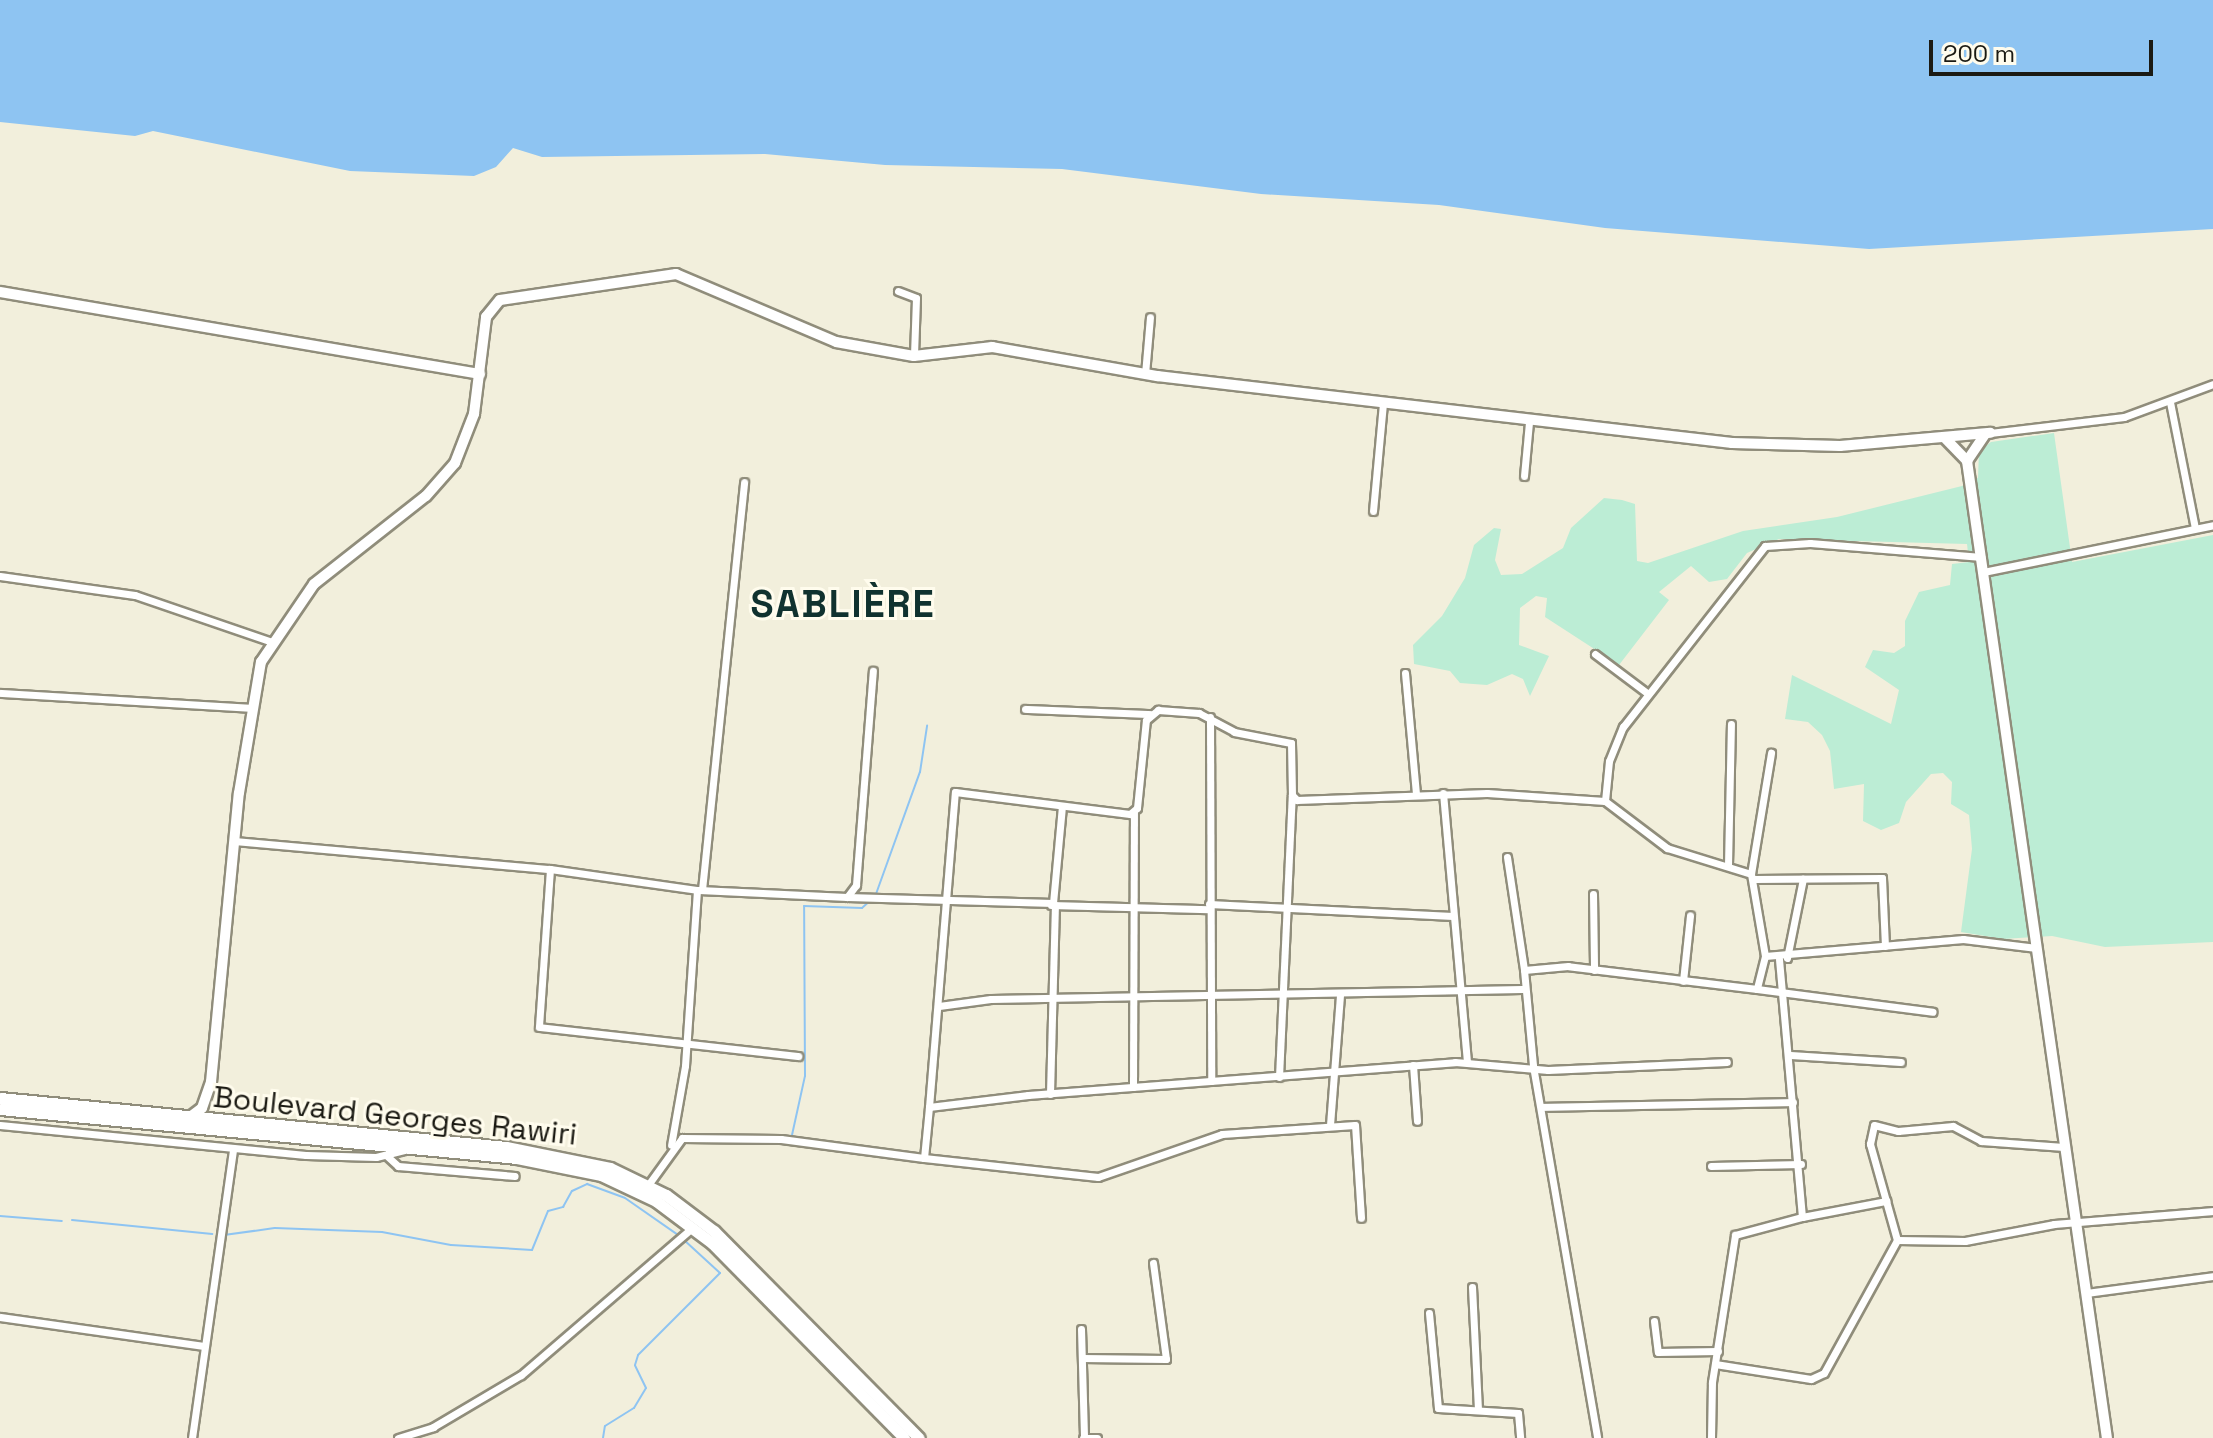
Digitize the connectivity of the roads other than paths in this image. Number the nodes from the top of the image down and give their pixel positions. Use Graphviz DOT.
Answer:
graph roads {
  1 [pos="898,291"];
  2 [pos="0,292"];
  3 [pos="1150,317"];
  4 [pos="914,356"];
  5 [pos="480,374"];
  6 [pos="1145,374"];
  7 [pos="2213,384"];
  8 [pos="2170,402"];
  9 [pos="1383,403"];
  10 [pos="1529,422"];
  11 [pos="1988,433"];
  12 [pos="1945,438"];
  13 [pos="1967,461"];
  14 [pos="1524,476"];
  15 [pos="744,482"];
  16 [pos="1373,511"];
  17 [pos="2213,525"];
  18 [pos="2195,528"];
  19 [pos="1981,557"];
  20 [pos="1983,572"];
  21 [pos="0,576"];
  22 [pos="272,642"];
  23 [pos="1595,654"];
  24 [pos="873,671"];
  25 [pos="1405,673"];
  26 [pos="0,693"];
  27 [pos="1647,693"];
  28 [pos="250,708"];
  29 [pos="1025,709"];
  30 [pos="1150,714"];
  31 [pos="1210,717"];
  32 [pos="1731,724"];
  33 [pos="1771,753"];
  34 [pos="1443,793"];
  35 [pos="1416,794"];
  36 [pos="1292,795"];
  37 [pos="1605,801"];
  38 [pos="1062,806"];
  39 [pos="1134,813"];
  40 [pos="235,841"];
  41 [pos="1507,857"];
  42 [pos="1728,865"];
  43 [pos="550,869"];
  44 [pos="1752,876"];
  45 [pos="1803,879"];
  46 [pos="699,890"];
  47 [pos="1593,894"];
  48 [pos="847,897"];
  49 [pos="944,904"];
  50 [pos="1051,905"];
  51 [pos="1209,907"];
  52 [pos="1285,908"];
  53 [pos="1137,910"];
  54 [pos="1690,915"];
  55 [pos="1453,916"];
  56 [pos="1885,946"];
  57 [pos="2036,948"];
  58 [pos="1765,956"];
  59 [pos="1783,958"];
  60 [pos="1524,970"];
  61 [pos="1594,970"];
  62 [pos="1683,981"];
  63 [pos="1457,989"];
  64 [pos="1522,989"];
  65 [pos="1757,989"];
  66 [pos="1784,990"];
  67 [pos="1340,995"];
  68 [pos="1281,998"];
  69 [pos="1136,999"];
  70 [pos="1209,999"];
  71 [pos="1053,1000"];
  72 [pos="939,1006"];
  73 [pos="1933,1012"];
  74 [pos="686,1044"];
  75 [pos="1790,1055"];
  76 [pos="798,1056"];
  77 [pos="1467,1062"];
  78 [pos="1727,1062"];
  79 [pos="1901,1062"];
  80 [pos="1413,1065"];
  81 [pos="1533,1066"];
  82 [pos="1334,1071"];
  83 [pos="1279,1077"];
  84 [pos="1211,1081"];
  85 [pos="1133,1087"];
  86 [pos="1050,1094"];
  87 [pos="208,1096"];
  88 [pos="0,1098"];
  89 [pos="1793,1102"];
  90 [pos="929,1107"];
  91 [pos="1541,1107"];
  92 [pos="0,1109"];
  93 [pos="188,1117"];
  94 [pos="224,1121"];
  95 [pos="1417,1121"];
  96 [pos="0,1125"];
  97 [pos="1330,1125"];
  98 [pos="671,1147"];
  99 [pos="2064,1147"];
  100 [pos="407,1149"];
  101 [pos="233,1150"];
  102 [pos="387,1156"];
  103 [pos="924,1158"];
  104 [pos="1801,1164"];
  105 [pos="1711,1166"];
  106 [pos="515,1176"];
  107 [pos="648,1185"];
  108 [pos="1886,1201"];
  109 [pos="2213,1211"];
  110 [pos="1802,1217"];
  111 [pos="1361,1218"];
  112 [pos="2075,1222"];
  113 [pos="687,1236"];
  114 [pos="1897,1240"];
  115 [pos="1153,1263"];
  116 [pos="2213,1276"];
  117 [pos="1472,1287"];
  118 [pos="2086,1293"];
  119 [pos="1429,1313"];
  120 [pos="0,1317"];
  121 [pos="1654,1321"];
  122 [pos="1081,1329"];
  123 [pos="204,1346"];
  124 [pos="1718,1351"];
  125 [pos="1082,1358"];
  126 [pos="1715,1364"];
  127 [pos="1478,1410"];
  128 [pos="192,1438"];
  129 [pos="398,1438"];
  130 [pos="904,1438"];
  131 [pos="919,1438"];
  132 [pos="1084,1438"];
  133 [pos="1097,1438"];
  134 [pos="1520,1438"];
  135 [pos="1597,1438"];
  136 [pos="1711,1438"];
  137 [pos="2107,1438"];
  1 -- 4 [label="street"];
  2 -- 5 [label="main road"];
  3 -- 6 [label="street"];
  4 -- 5 [label="main road"];
  4 -- 6 [label="main road"];
  5 -- 22 [label="main road"];
  6 -- 9 [label="main road"];
  7 -- 8 [label="street"];
  8 -- 11 [label="street"];
  8 -- 18 [label="street"];
  9 -- 10 [label="main road"];
  9 -- 16 [label="street"];
  10 -- 12 [label="main road"];
  10 -- 14 [label="street"];
  11 -- 12 [label="main road"];
  11 -- 13 [label="main road"];
  12 -- 13 [label="main road"];
  13 -- 19 [label="main road"];
  15 -- 46 [label="street"];
  17 -- 18 [label="street"];
  18 -- 20 [label="street"];
  19 -- 20 [label="main road"];
  19 -- 27 [label="street"];
  20 -- 57 [label="main road"];
  21 -- 22 [label="street"];
  22 -- 28 [label="main road"];
  23 -- 27 [label="street"];
  24 -- 48 [label="street"];
  25 -- 35 [label="street"];
  26 -- 28 [label="street"];
  27 -- 37 [label="street"];
  28 -- 40 [label="main road"];
  29 -- 30 [label="street"];
  30 -- 31 [label="street"];
  30 -- 39 [label="street"];
  31 -- 36 [label="street"];
  31 -- 51 [label="street"];
  32 -- 42 [label="street"];
  33 -- 44 [label="street"];
  34 -- 35 [label="street"];
  34 -- 37 [label="street"];
  34 -- 55 [label="street"];
  35 -- 36 [label="street"];
  36 -- 52 [label="street"];
  37 -- 42 [label="street"];
  38 -- 39 [label="street"];
  38 -- 49 [label="street"];
  38 -- 50 [label="street"];
  39 -- 53 [label="street"];
  40 -- 43 [label="street"];
  40 -- 87 [label="main road"];
  41 -- 60 [label="street"];
  42 -- 44 [label="street"];
  43 -- 46 [label="street"];
  43 -- 74 [label="street"];
  44 -- 45 [label="street"];
  44 -- 58 [label="street"];
  45 -- 56 [label="street"];
  45 -- 59 [label="street"];
  46 -- 48 [label="street"];
  46 -- 74 [label="street"];
  47 -- 61 [label="street"];
  48 -- 49 [label="street"];
  49 -- 50 [label="street"];
  49 -- 72 [label="street"];
  50 -- 53 [label="street"];
  50 -- 71 [label="street"];
  51 -- 52 [label="street"];
  51 -- 53 [label="street"];
  51 -- 70 [label="street"];
  52 -- 55 [label="street"];
  52 -- 68 [label="street"];
  53 -- 69 [label="street"];
  54 -- 62 [label="street"];
  55 -- 63 [label="street"];
  56 -- 57 [label="street"];
  56 -- 59 [label="street"];
  57 -- 99 [label="main road"];
  58 -- 59 [label="street"];
  58 -- 65 [label="street"];
  59 -- 66 [label="street"];
  60 -- 61 [label="street"];
  60 -- 64 [label="street"];
  61 -- 62 [label="street"];
  62 -- 65 [label="street"];
  63 -- 64 [label="street"];
  63 -- 67 [label="street"];
  63 -- 77 [label="street"];
  64 -- 81 [label="street"];
  65 -- 66 [label="street"];
  66 -- 73 [label="street"];
  66 -- 75 [label="street"];
  67 -- 68 [label="street"];
  67 -- 82 [label="street"];
  68 -- 70 [label="street"];
  68 -- 83 [label="street"];
  69 -- 70 [label="street"];
  69 -- 71 [label="street"];
  69 -- 85 [label="street"];
  70 -- 84 [label="street"];
  71 -- 72 [label="street"];
  71 -- 86 [label="street"];
  72 -- 90 [label="street"];
  74 -- 76 [label="street"];
  74 -- 98 [label="street"];
  75 -- 79 [label="street"];
  75 -- 89 [label="street"];
  77 -- 80 [label="street"];
  77 -- 81 [label="street"];
  78 -- 81 [label="street"];
  80 -- 82 [label="street"];
  80 -- 95 [label="street"];
  81 -- 91 [label="street"];
  82 -- 83 [label="street"];
  82 -- 97 [label="street"];
  83 -- 84 [label="street"];
  84 -- 85 [label="street"];
  85 -- 86 [label="street"];
  86 -- 90 [label="street"];
  87 -- 93 [label="main road"];
  87 -- 94 [label="main road"];
  88 -- 93 [label="main road, Boulevard Georges Rawiri"];
  89 -- 91 [label="street"];
  89 -- 104 [label="street"];
  90 -- 103 [label="street"];
  91 -- 135 [label="street"];
  92 -- 100 [label="main road, Boulevard Georges Rawiri"];
  93 -- 94 [label="main road, Boulevard Georges Rawiri"];
  94 -- 107 [label="main road, Boulevard Georges Rawiri"];
  96 -- 101 [label="street"];
  97 -- 103 [label="street"];
  97 -- 111 [label="street"];
  98 -- 103 [label="street"];
  98 -- 107 [label="street"];
  99 -- 108 [label="street"];
  99 -- 112 [label="main road"];
  100 -- 102 [label="street"];
  100 -- 113 [label="main road, Boulevard Georges Rawiri"];
  101 -- 102 [label="street"];
  101 -- 123 [label="street"];
  102 -- 106 [label="street"];
  104 -- 105 [label="street"];
  104 -- 110 [label="street"];
  107 -- 131 [label="main road, Boulevard Georges Rawiri"];
  108 -- 110 [label="street"];
  108 -- 114 [label="street"];
  109 -- 112 [label="street"];
  110 -- 124 [label="street"];
  112 -- 114 [label="street"];
  112 -- 118 [label="main road"];
  113 -- 129 [label="street"];
  113 -- 130 [label="main road, Boulevard Georges Rawiri"];
  114 -- 126 [label="street"];
  115 -- 125 [label="street"];
  116 -- 118 [label="street"];
  117 -- 127 [label="street"];
  118 -- 137 [label="main road"];
  119 -- 127 [label="street"];
  120 -- 123 [label="street"];
  121 -- 124 [label="street"];
  122 -- 125 [label="street"];
  123 -- 128 [label="street"];
  124 -- 126 [label="street"];
  125 -- 132 [label="street"];
  126 -- 136 [label="street"];
  127 -- 134 [label="street"];
  132 -- 133 [label="street"];
}
